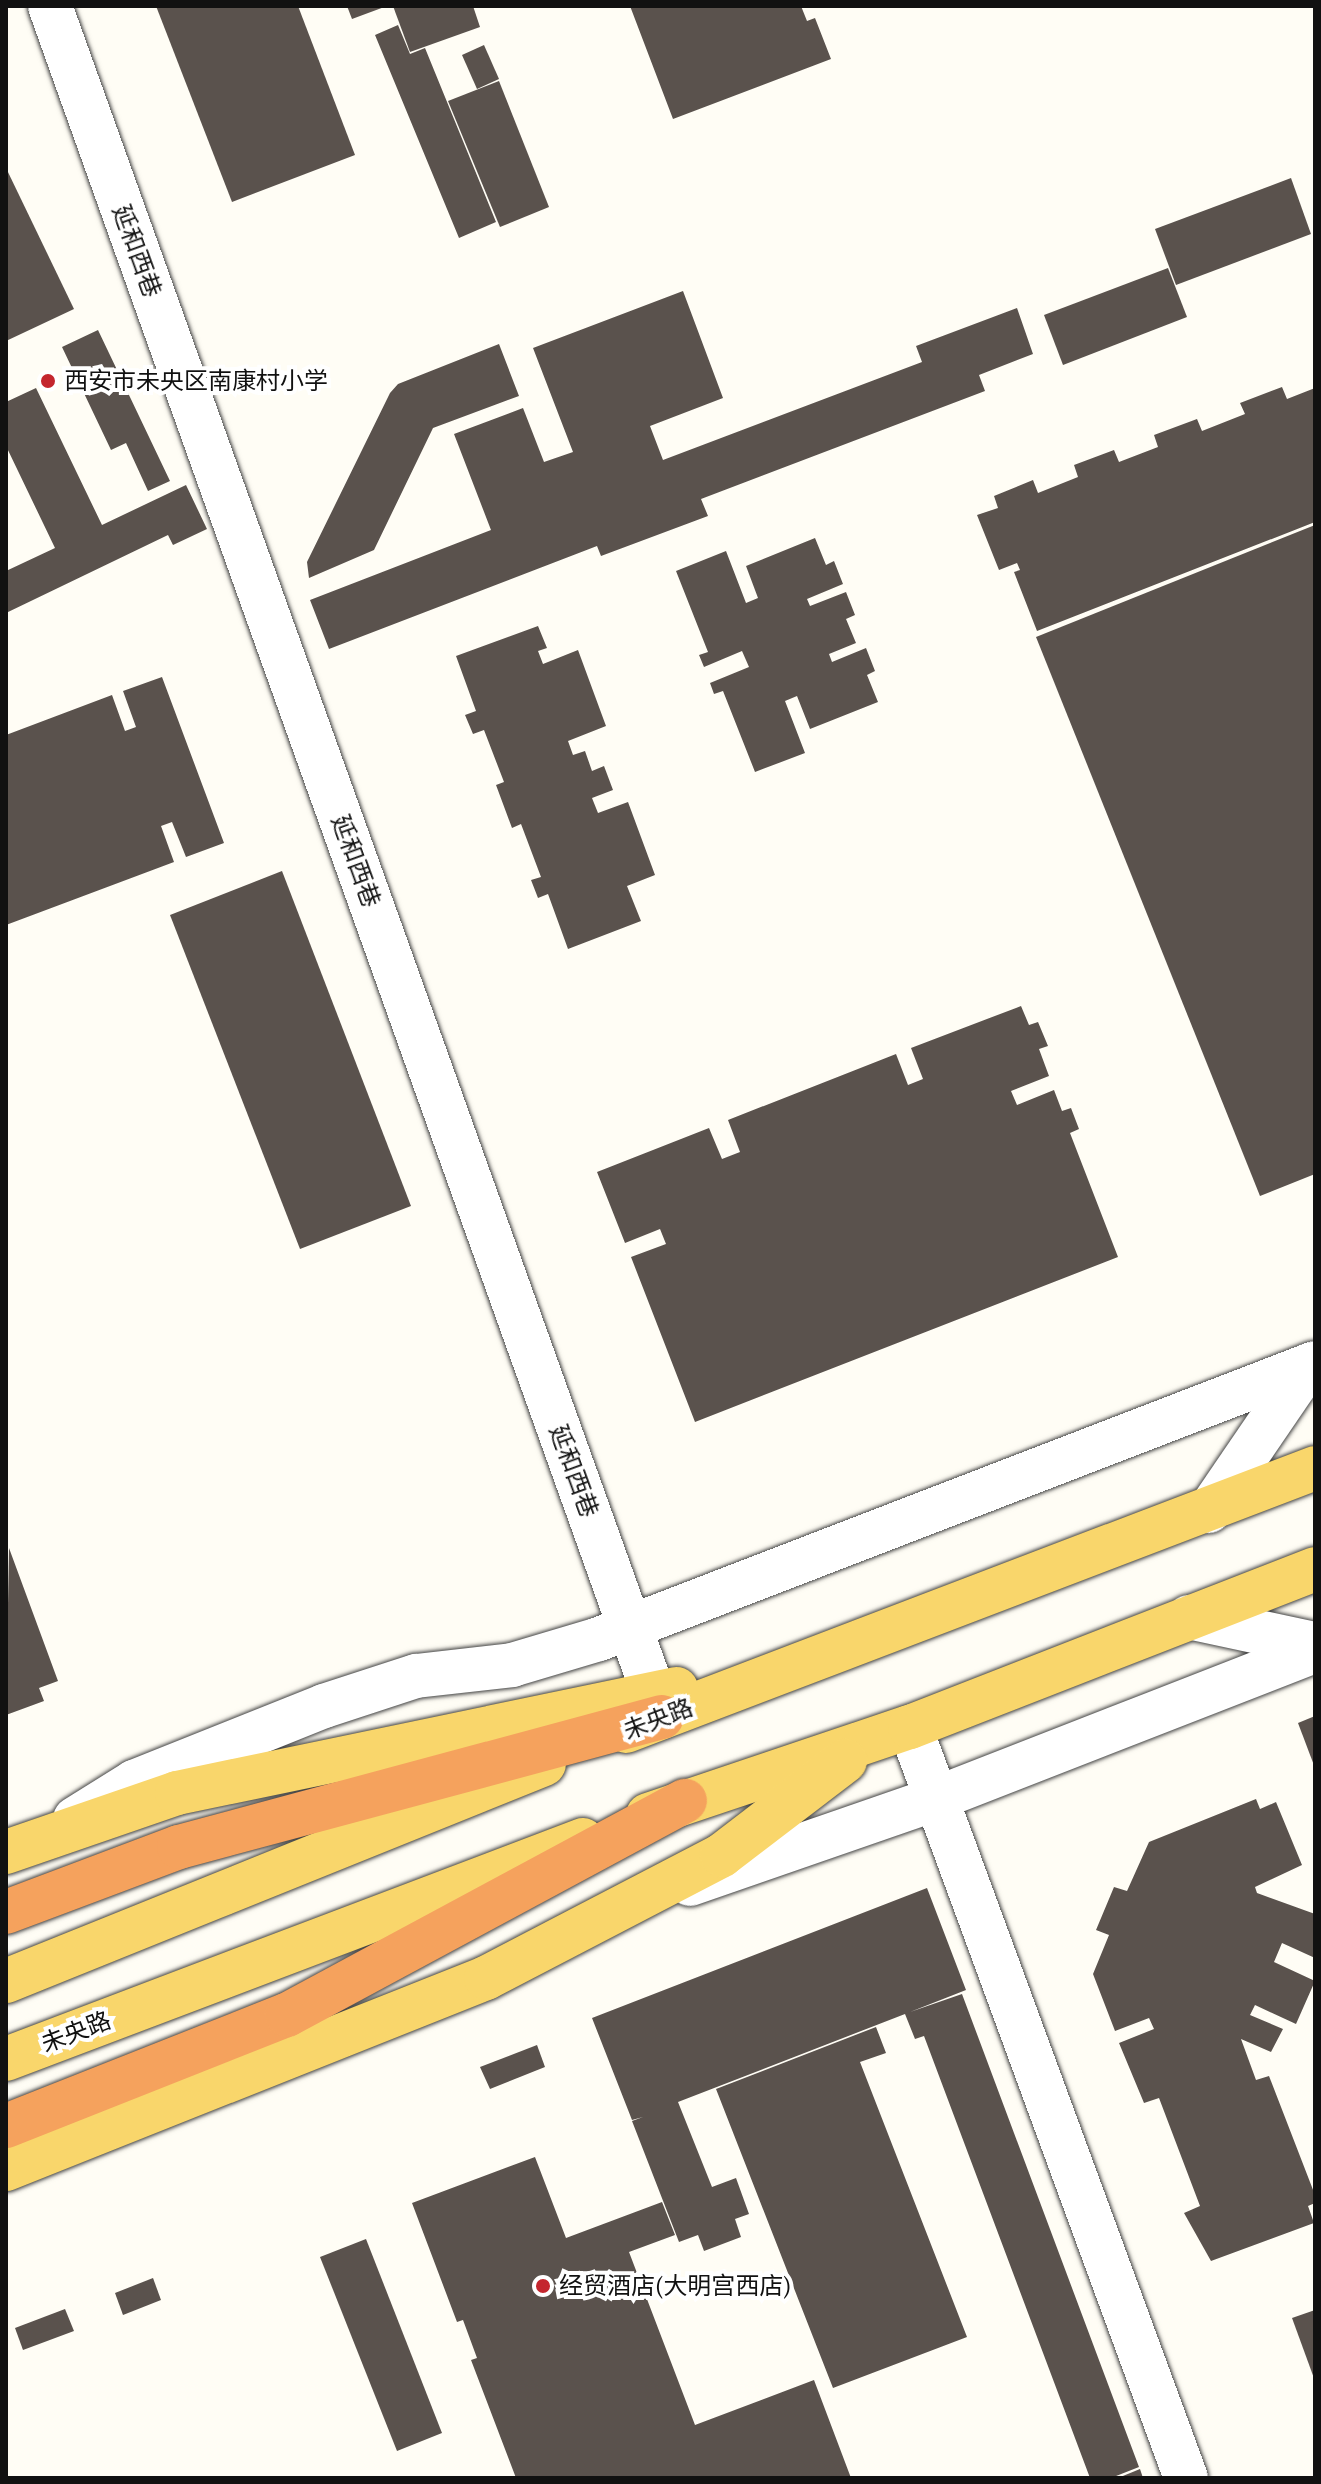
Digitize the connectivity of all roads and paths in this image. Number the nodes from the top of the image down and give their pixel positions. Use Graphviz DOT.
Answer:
graph roads {
  1 [pos="50,6"];
  2 [pos="1312,1364"];
  3 [pos="1315,1468"];
  4 [pos="1209,1511"];
  5 [pos="1315,1569"];
  6 [pos="1189,1617"];
  7 [pos="630,1627"];
  8 [pos="1315,1644"];
  9 [pos="1315,1651"];
  10 [pos="658,1705"];
  11 [pos="891,1734"];
  12 [pos="935,1799"];
  13 [pos="685,1801"];
  14 [pos="24,1846"];
  15 [pos="627,1905"];
  16 [pos="6,1912"];
  17 [pos="6,1981"];
  18 [pos="6,2059"];
  19 [pos="6,2126"];
  20 [pos="6,2169"];
  21 [pos="1186,2478"];
  1 -- 7 [label="street, 延和西巷"];
  2 -- 4 [label="street"];
  2 -- 7 [label="street"];
  3 -- 4 [label="main road, 未央路"];
  4 -- 10 [label="main road, 未央路"];
  5 -- 6 [label="main road, 未央路"];
  6 -- 8 [label="street"];
  6 -- 11 [label="main road, 未央路"];
  7 -- 10 [label="street, 延和西巷"];
  7 -- 14 [label="street"];
  9 -- 12 [label="street"];
  10 -- 14 [label="main road"];
  10 -- 16 [label="highway"];
  10 -- 17 [label="main road, 未央路"];
  11 -- 12 [label="street"];
  11 -- 13 [label="main road, 未央路"];
  11 -- 15 [label="main road"];
  12 -- 15 [label="street"];
  12 -- 21 [label="street"];
  13 -- 18 [label="main road, 未央路"];
  13 -- 19 [label="highway"];
  15 -- 20 [label="main road"];
}
